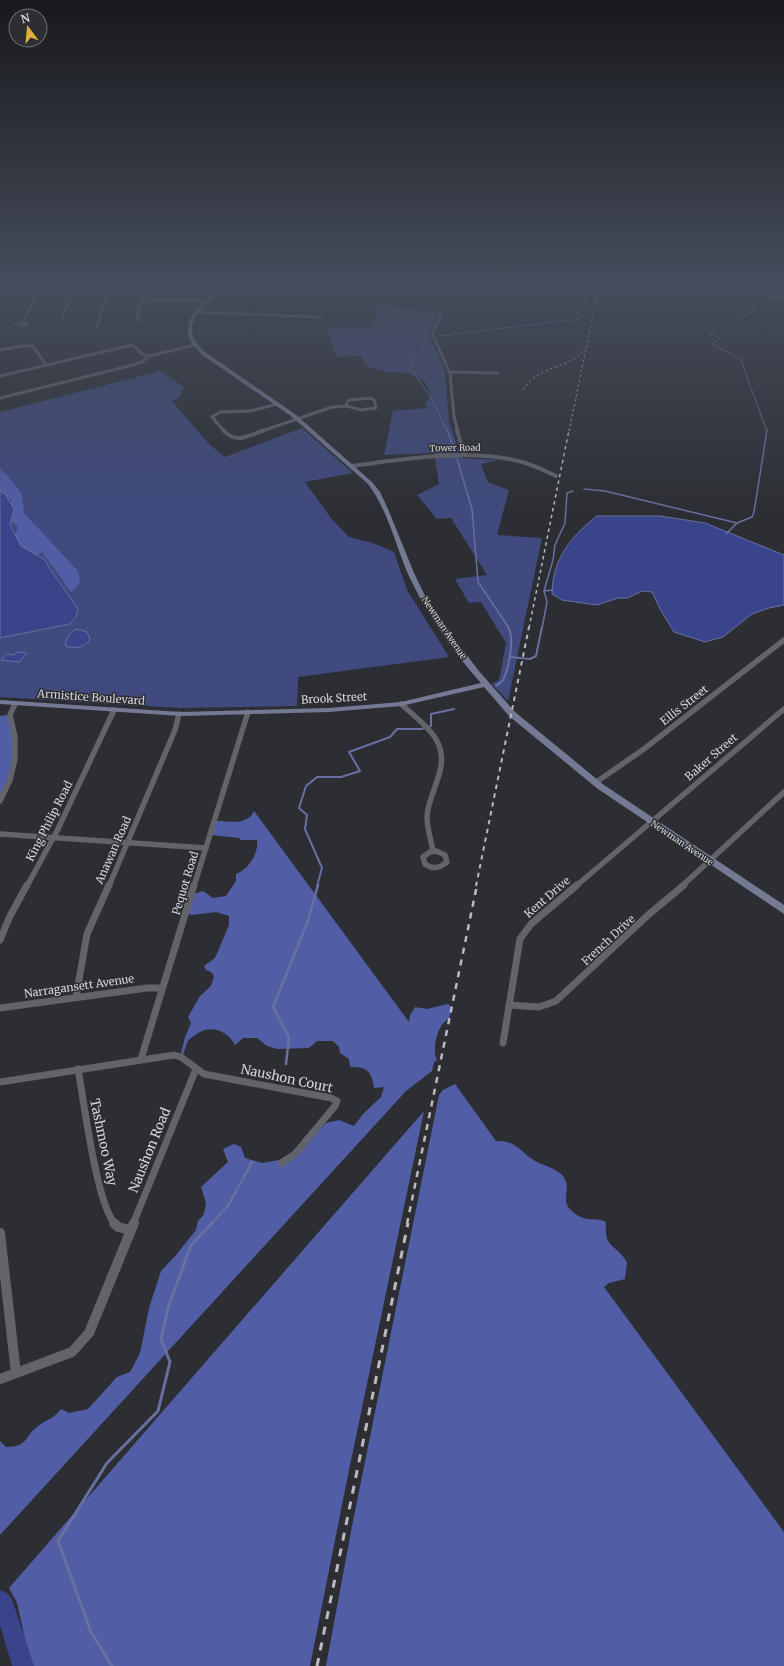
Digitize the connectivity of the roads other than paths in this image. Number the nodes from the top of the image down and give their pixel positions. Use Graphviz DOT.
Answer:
graph roads {
  1 [pos="41,358"];
  2 [pos="76,358"];
  3 [pos="147,358"];
  4 [pos="210,358"];
  5 [pos="443,358"];
  6 [pos="46,365"];
  7 [pos="450,372"];
  8 [pos="498,373"];
  9 [pos="0,376"];
  10 [pos="0,398"];
  11 [pos="278,404"];
  12 [pos="346,406"];
  13 [pos="296,418"];
  14 [pos="464,455"];
  15 [pos="352,466"];
  16 [pos="556,476"];
  17 [pos="784,640"];
  18 [pos="486,684"];
  19 [pos="0,702"];
  20 [pos="15,704"];
  21 [pos="401,704"];
  22 [pos="784,709"];
  23 [pos="114,710"];
  24 [pos="248,712"];
  25 [pos="180,714"];
  26 [pos="595,783"];
  27 [pos="784,792"];
  28 [pos="0,801"];
  29 [pos="651,821"];
  30 [pos="0,834"];
  31 [pos="53,838"];
  32 [pos="128,843"];
  33 [pos="206,848"];
  34 [pos="433,851"];
  35 [pos="710,862"];
  36 [pos="784,910"];
  37 [pos="0,940"];
  38 [pos="162,988"];
  39 [pos="76,997"];
  40 [pos="509,1005"];
  41 [pos="0,1008"];
  42 [pos="503,1043"];
  43 [pos="141,1059"];
  44 [pos="78,1069"];
  45 [pos="196,1070"];
  46 [pos="0,1082"];
  47 [pos="282,1163"];
  48 [pos="130,1230"];
  49 [pos="0,1233"];
  50 [pos="16,1373"];
  51 [pos="0,1379"];
  1 -- 6 [label="street"];
  2 -- 6 [label="street"];
  3 -- 10 [label="street"];
  4 -- 11 [label="main road, Newman Avenue"];
  5 -- 7 [label="street"];
  6 -- 9 [label="street"];
  7 -- 8 [label="street"];
  7 -- 14 [label="street"];
  11 -- 13 [label="main road, Newman Avenue"];
  11 -- 13 [label="street"];
  12 -- 12 [label="street"];
  12 -- 13 [label="street"];
  13 -- 15 [label="main road, Newman Avenue"];
  14 -- 15 [label="street, Tower Road"];
  14 -- 16 [label="street, Tower Road"];
  15 -- 18 [label="main road, Newman Avenue"];
  17 -- 26 [label="street, Ellis Street"];
  18 -- 21 [label="main road, Brook Street"];
  18 -- 26 [label="main road, Newman Avenue"];
  19 -- 20 [label="main road, Armistice Boulevard"];
  20 -- 23 [label="main road, Armistice Boulevard"];
  20 -- 28 [label="street"];
  21 -- 24 [label="main road, Brook Street"];
  21 -- 34 [label="street"];
  22 -- 29 [label="street, Baker Street"];
  23 -- 25 [label="main road, Armistice Boulevard"];
  23 -- 31 [label="street, King Philip Road"];
  24 -- 25 [label="main road, Brook Street"];
  24 -- 33 [label="street, Pequot Road"];
  25 -- 32 [label="street, Anawan Road"];
  26 -- 29 [label="main road, Newman Avenue"];
  27 -- 35 [label="street, French Drive"];
  29 -- 35 [label="main road, Newman Avenue"];
  29 -- 40 [label="street, Kent Drive"];
  30 -- 31 [label="street"];
  31 -- 32 [label="street"];
  31 -- 37 [label="street, King Philip Road"];
  32 -- 33 [label="street"];
  32 -- 39 [label="street, Anawan Road"];
  33 -- 38 [label="street, Pequot Road"];
  35 -- 36 [label="main road, Newman Avenue"];
  35 -- 40 [label="street, French Drive"];
  38 -- 39 [label="street, Narragansett Avenue"];
  38 -- 43 [label="street, Pequot Road"];
  39 -- 41 [label="street, Narragansett Avenue"];
  40 -- 42 [label="street, Kent Drive"];
  43 -- 44 [label="street"];
  43 -- 45 [label="street"];
  44 -- 46 [label="street"];
  44 -- 48 [label="street, Tashmoo Way"];
  45 -- 47 [label="street, Naushon Court"];
  45 -- 48 [label="street, Naushon Road"];
  48 -- 50 [label="street, Naushon Road"];
  49 -- 50 [label="street"];
  50 -- 51 [label="street, Naushon Road"];
}
